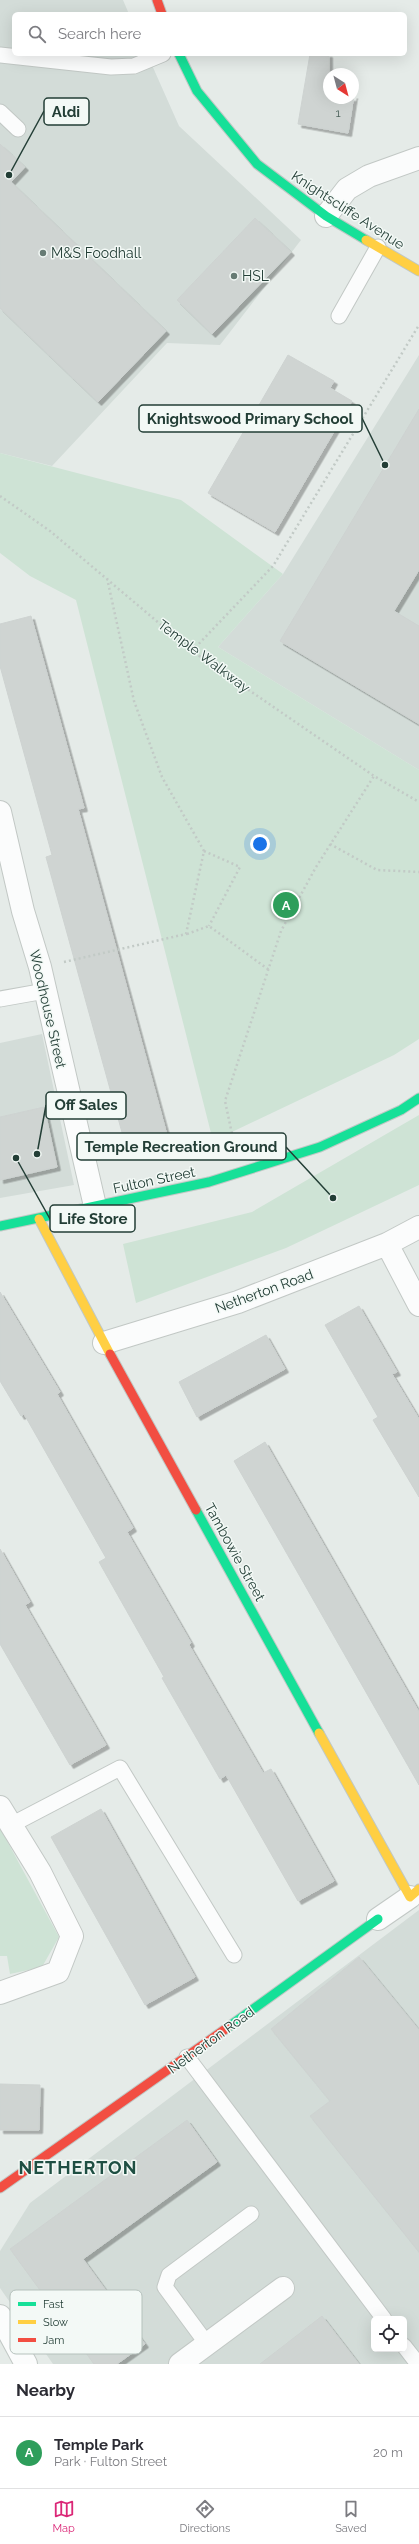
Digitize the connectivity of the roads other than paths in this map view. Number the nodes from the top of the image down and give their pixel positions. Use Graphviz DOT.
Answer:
graph roads {
  1 [pos="157,0"];
  2 [pos="161,12"];
  3 [pos="0,55"];
  4 [pos="158,56"];
  5 [pos="180,56"];
  6 [pos="0,112"];
  7 [pos="18,129"];
  8 [pos="419,158"];
  9 [pos="326,216"];
  10 [pos="378,247"];
  11 [pos="419,271"];
  12 [pos="339,316"];
  13 [pos="0,812"];
  14 [pos="45,991"];
  15 [pos="0,1000"];
  16 [pos="419,1098"];
  17 [pos="95,1206"];
  18 [pos="39,1219"];
  19 [pos="0,1226"];
  20 [pos="419,1227"];
  21 [pos="387,1244"];
  22 [pos="419,1305"];
  23 [pos="104,1343"];
  24 [pos="6,1816"];
  25 [pos="414,1893"];
  26 [pos="378,1919"];
  27 [pos="234,1955"];
  28 [pos="0,1993"];
  29 [pos="187,2057"];
  30 [pos="0,2188"];
  31 [pos="251,2214"];
  32 [pos="283,2288"];
  33 [pos="0,2316"];
  34 [pos="382,2316"];
  35 [pos="10,2334"];
  36 [pos="207,2344"];
  37 [pos="407,2350"];
  38 [pos="21,2354"];
  39 [pos="26,2364"];
  40 [pos="180,2364"];
  41 [pos="418,2364"];
  1 -- 2 [label="street"];
  3 -- 4 [label="lane"];
  5 -- 9 [label="street, Knightscliffe Avenue"];
  6 -- 7 [label="lane"];
  8 -- 9 [label="street"];
  9 -- 10 [label="street, Knightscliffe Avenue"];
  10 -- 11 [label="street, Knightscliffe Avenue"];
  10 -- 12 [label="lane"];
  13 -- 14 [label="street, Woodhouse Street"];
  14 -- 15 [label="lane"];
  14 -- 17 [label="street, Woodhouse Street"];
  16 -- 17 [label="street, Fulton Street"];
  17 -- 18 [label="street, Fulton Street"];
  18 -- 19 [label="street, Fulton Street"];
  18 -- 23 [label="street, Tambowie Street"];
  20 -- 21 [label="street, Netherton Road"];
  21 -- 22 [label="street"];
  21 -- 23 [label="street, Netherton Road"];
  23 -- 25 [label="street, Tambowie Street"];
  24 -- 27 [label="lane"];
  24 -- 28 [label="street"];
  25 -- 26 [label="street, Netherton Road"];
  26 -- 29 [label="street, Netherton Road"];
  29 -- 30 [label="street, Netherton Road"];
  29 -- 34 [label="lane"];
  31 -- 36 [label="lane"];
  32 -- 36 [label="street"];
  33 -- 35 [label="street"];
  36 -- 40 [label="street"];
  37 -- 41 [label="lane"];
  38 -- 39 [label="street"];
}
